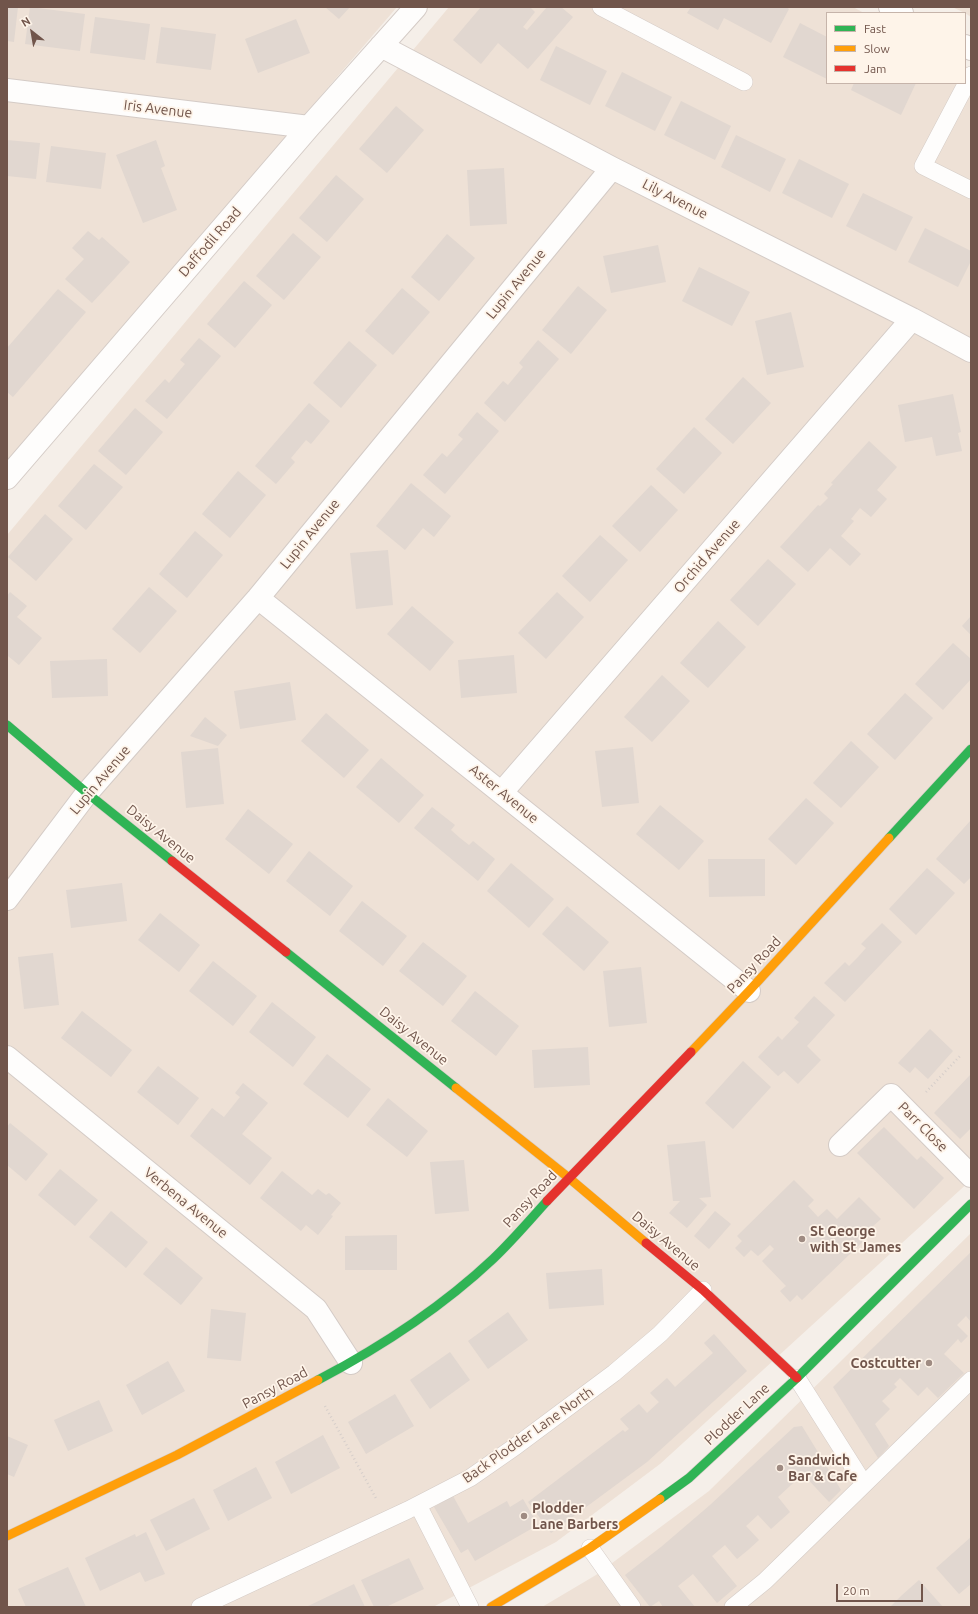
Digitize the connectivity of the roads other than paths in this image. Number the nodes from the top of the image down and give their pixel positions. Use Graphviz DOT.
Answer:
graph roads {
  1 [pos="416,7"];
  2 [pos="601,7"];
  3 [pos="890,7"];
  4 [pos="900,12"];
  5 [pos="381,46"];
  6 [pos="971,75"];
  7 [pos="744,82"];
  8 [pos="7,90"];
  9 [pos="309,127"];
  10 [pos="612,168"];
  11 [pos="971,190"];
  12 [pos="912,319"];
  13 [pos="971,350"];
  14 [pos="7,478"];
  15 [pos="258,598"];
  16 [pos="7,725"];
  17 [pos="971,749"];
  18 [pos="502,792"];
  19 [pos="87,793"];
  20 [pos="7,899"];
  21 [pos="749,991"];
  22 [pos="7,1057"];
  23 [pos="840,1146"];
  24 [pos="971,1176"];
  25 [pos="569,1178"];
  26 [pos="971,1204"];
  27 [pos="703,1290"];
  28 [pos="351,1363"];
  29 [pos="797,1378"];
  30 [pos="971,1380"];
  31 [pos="864,1484"];
  32 [pos="418,1505"];
  33 [pos="7,1536"];
  34 [pos="590,1548"];
  35 [pos="200,1607"];
  36 [pos="470,1607"];
  37 [pos="491,1607"];
  38 [pos="632,1607"];
  39 [pos="733,1607"];
  1 -- 5 [label="street, Daffodil Road"];
  2 -- 7 [label="lane"];
  3 -- 4 [label="street"];
  5 -- 9 [label="street, Daffodil Road"];
  5 -- 10 [label="street, Lily Avenue"];
  6 -- 11 [label="lane"];
  8 -- 9 [label="street, Iris Avenue"];
  9 -- 14 [label="street, Daffodil Road"];
  10 -- 12 [label="street, Lily Avenue"];
  10 -- 15 [label="street, Lupin Avenue"];
  12 -- 13 [label="street, Lily Avenue"];
  12 -- 18 [label="street, Orchid Avenue"];
  15 -- 18 [label="street, Aster Avenue"];
  15 -- 19 [label="street, Lupin Avenue"];
  16 -- 19 [label="street, Daisy Avenue"];
  17 -- 21 [label="street, Pansy Road"];
  18 -- 21 [label="street, Aster Avenue"];
  19 -- 20 [label="street, Lupin Avenue"];
  19 -- 25 [label="street, Daisy Avenue"];
  21 -- 25 [label="street, Pansy Road"];
  22 -- 28 [label="street, Verbena Avenue"];
  23 -- 24 [label="street, Parr Close"];
  25 -- 27 [label="street, Daisy Avenue"];
  25 -- 28 [label="street, Pansy Road"];
  26 -- 29 [label="street, Plodder Lane"];
  27 -- 29 [label="street, Daisy Avenue"];
  27 -- 32 [label="lane, Back Plodder Lane North"];
  28 -- 33 [label="street, Pansy Road"];
  29 -- 31 [label="lane"];
  29 -- 34 [label="street, Plodder Lane"];
  30 -- 31 [label="lane"];
  31 -- 39 [label="lane"];
  32 -- 35 [label="lane, Back Plodder Lane North"];
  32 -- 36 [label="lane"];
  34 -- 37 [label="street, Plodder Lane"];
  34 -- 38 [label="lane"];
}
